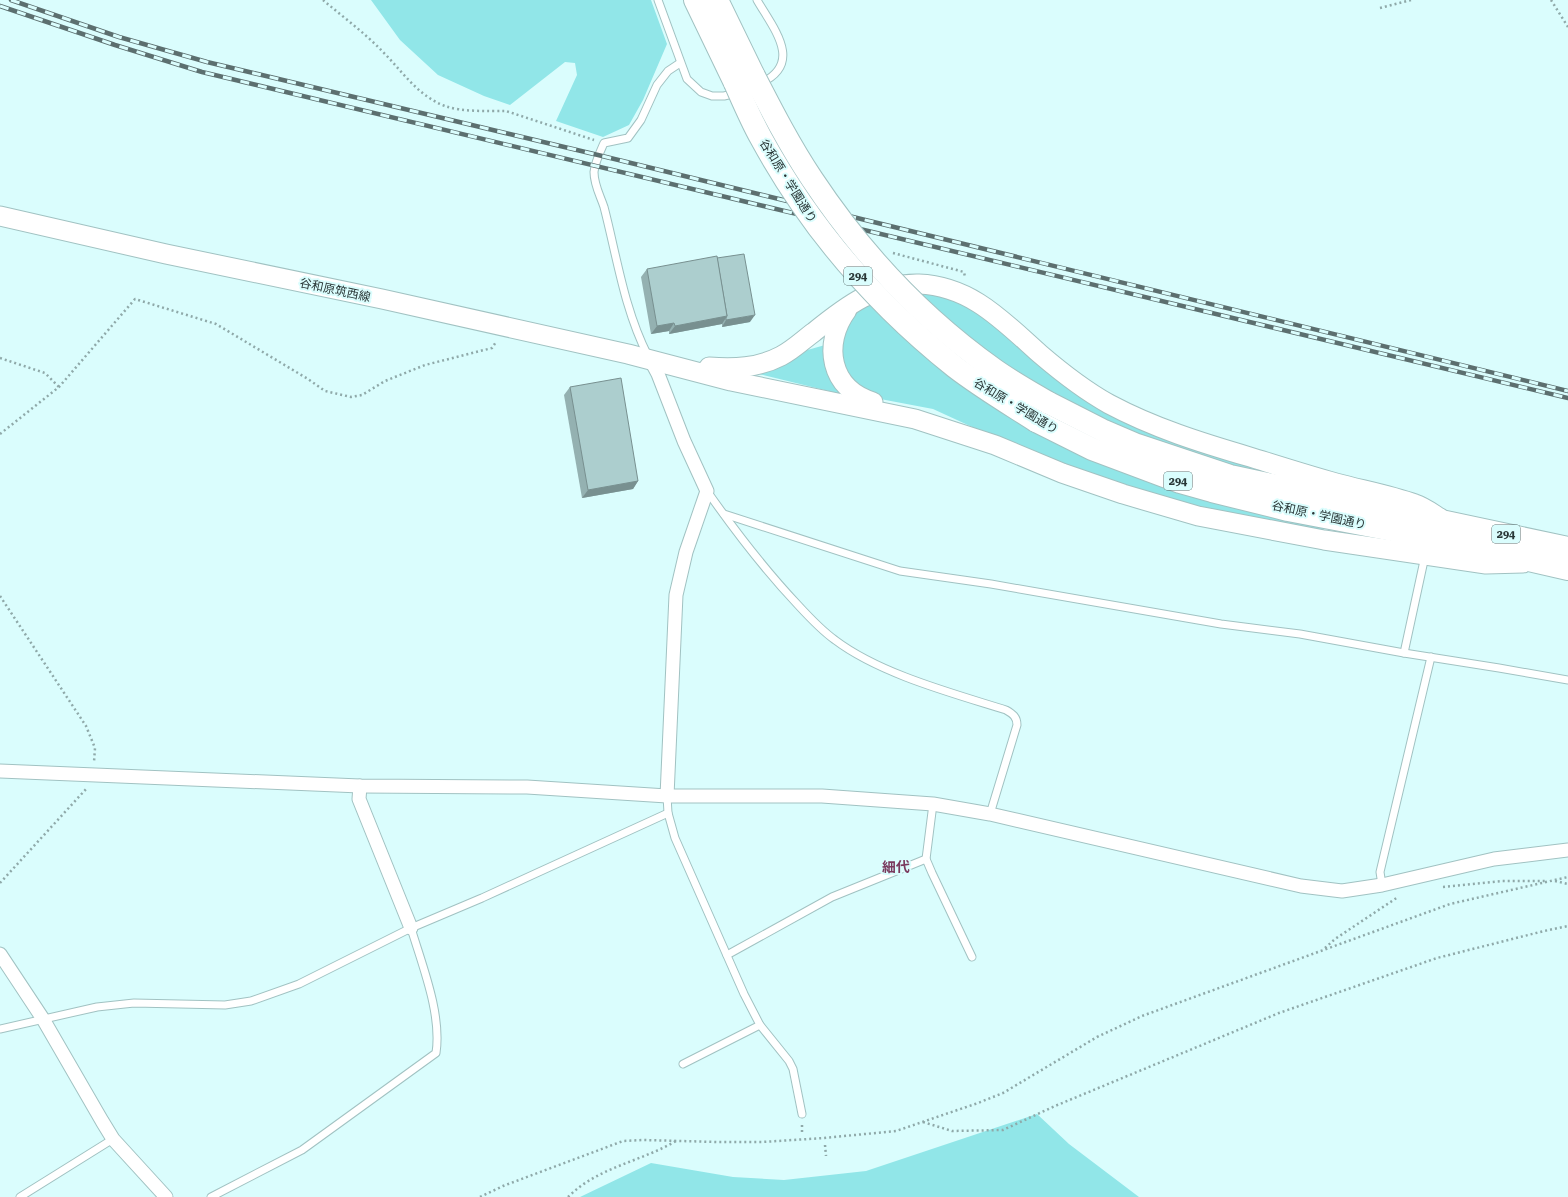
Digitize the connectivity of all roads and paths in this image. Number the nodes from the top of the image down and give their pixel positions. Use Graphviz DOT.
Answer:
graph roads {
  1 [pos="323,0"];
  2 [pos="658,0"];
  3 [pos="695,0"];
  4 [pos="717,0"];
  5 [pos="757,0"];
  6 [pos="1411,0"];
  7 [pos="1551,0"];
  8 [pos="1380,8"];
  9 [pos="1568,27"];
  10 [pos="680,63"];
  11 [pos="748,84"];
  12 [pos="604,143"];
  13 [pos="0,216"];
  14 [pos="892,253"];
  15 [pos="964,272"];
  16 [pos="850,305"];
  17 [pos="511,328"];
  18 [pos="0,358"];
  19 [pos="650,359"];
  20 [pos="670,364"];
  21 [pos="59,387"];
  22 [pos="915,418"];
  23 [pos="0,434"];
  24 [pos="707,491"];
  25 [pos="724,514"];
  26 [pos="1444,520"];
  27 [pos="1427,546"];
  28 [pos="1568,548"];
  29 [pos="1568,568"];
  30 [pos="0,596"];
  31 [pos="1404,654"];
  32 [pos="1431,657"];
  33 [pos="1568,680"];
  34 [pos="0,771"];
  35 [pos="92,775"];
  36 [pos="360,786"];
  37 [pos="667,796"];
  38 [pos="933,804"];
  39 [pos="668,813"];
  40 [pos="990,814"];
  41 [pos="1568,850"];
  42 [pos="926,859"];
  43 [pos="1568,877"];
  44 [pos="1552,881"];
  45 [pos="0,883"];
  46 [pos="1568,884"];
  47 [pos="1382,885"];
  48 [pos="1439,887"];
  49 [pos="1402,894"];
  50 [pos="1568,926"];
  51 [pos="411,928"];
  52 [pos="1323,950"];
  53 [pos="0,954"];
  54 [pos="727,955"];
  55 [pos="972,957"];
  56 [pos="43,1020"];
  57 [pos="760,1025"];
  58 [pos="0,1029"];
  59 [pos="683,1064"];
  60 [pos="802,1114"];
  61 [pos="923,1122"];
  62 [pos="113,1139"];
  63 [pos="676,1141"];
  64 [pos="825,1145"];
  65 [pos="826,1156"];
  66 [pos="20,1197"];
  67 [pos="166,1197"];
  68 [pos="211,1197"];
  69 [pos="480,1197"];
  70 [pos="568,1197"];
  1 -- 12 [label="path"];
  2 -- 10 [label="lane"];
  3 -- 11 [label="highway, 谷和原・学園通り / 294"];
  4 -- 11 [label="highway, 谷和原・学園通り / 294"];
  5 -- 11 [label="lane"];
  6 -- 8 [label="path"];
  7 -- 9 [label="path"];
  10 -- 11 [label="lane"];
  10 -- 12 [label="lane"];
  11 -- 26 [label="highway, 谷和原・学園通り / 294, bridge"];
  11 -- 27 [label="highway, 谷和原・学園通り / 294, bridge"];
  12 -- 19 [label="lane"];
  13 -- 17 [label="main road, 谷和原筑西線"];
  14 -- 15 [label="path"];
  16 -- 20 [label="main road"];
  16 -- 22 [label="main road"];
  16 -- 26 [label="main road"];
  17 -- 19 [label="main road, 谷和原筑西線"];
  17 -- 21 [label="path"];
  18 -- 21 [label="path"];
  19 -- 20 [label="main road, 谷和原筑西線"];
  19 -- 24 [label="street"];
  20 -- 22 [label="main road"];
  21 -- 23 [label="path"];
  22 -- 27 [label="main road"];
  24 -- 25 [label="lane"];
  24 -- 37 [label="street"];
  25 -- 31 [label="lane"];
  25 -- 40 [label="lane"];
  26 -- 28 [label="highway, 294"];
  27 -- 29 [label="highway, 谷和原・学園通り / 294"];
  27 -- 31 [label="lane"];
  30 -- 35 [label="path"];
  31 -- 32 [label="lane"];
  32 -- 33 [label="lane"];
  32 -- 47 [label="lane"];
  34 -- 35 [label="street"];
  35 -- 36 [label="street"];
  35 -- 45 [label="path"];
  36 -- 37 [label="street"];
  36 -- 51 [label="street"];
  37 -- 38 [label="street"];
  37 -- 39 [label="lane"];
  38 -- 40 [label="street"];
  38 -- 42 [label="lane"];
  39 -- 51 [label="lane"];
  39 -- 54 [label="lane"];
  40 -- 47 [label="street"];
  41 -- 47 [label="street"];
  42 -- 54 [label="lane"];
  42 -- 55 [label="lane"];
  43 -- 44 [label="path"];
  44 -- 46 [label="path"];
  44 -- 48 [label="path"];
  44 -- 52 [label="path"];
  49 -- 52 [label="path"];
  50 -- 61 [label="path"];
  51 -- 56 [label="lane"];
  51 -- 68 [label="lane"];
  52 -- 61 [label="path"];
  53 -- 56 [label="street"];
  54 -- 57 [label="lane"];
  56 -- 58 [label="lane"];
  56 -- 62 [label="street"];
  57 -- 59 [label="lane"];
  57 -- 60 [label="lane"];
  61 -- 63 [label="path"];
  62 -- 66 [label="lane"];
  62 -- 67 [label="street"];
  63 -- 69 [label="path"];
  63 -- 70 [label="path"];
  64 -- 65 [label="path"];
}
